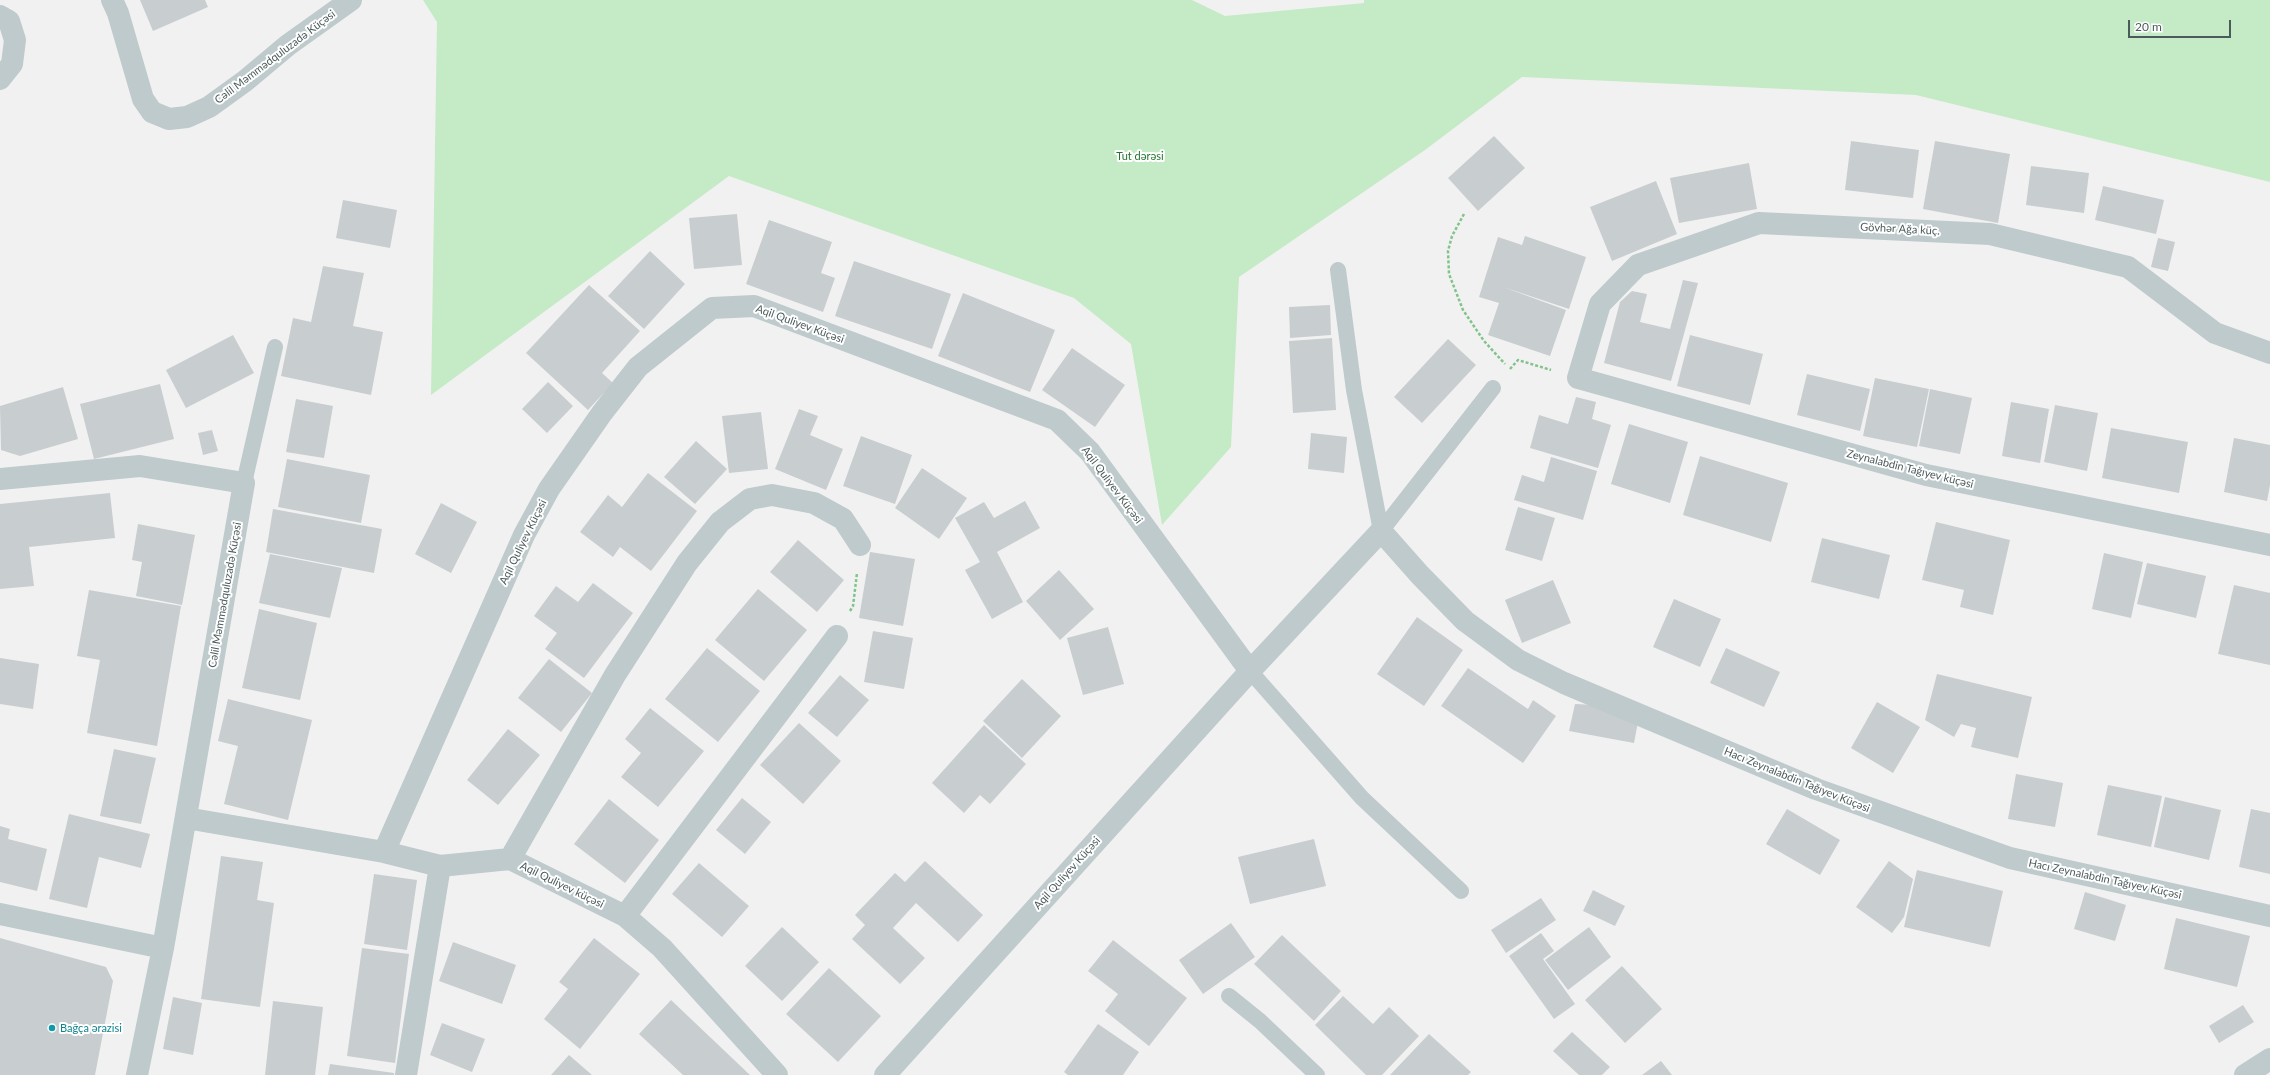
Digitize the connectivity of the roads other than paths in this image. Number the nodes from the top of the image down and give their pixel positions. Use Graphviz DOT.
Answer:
graph roads {
  1 [pos="112,0"];
  2 [pos="351,0"];
  3 [pos="0,16"];
  4 [pos="0,79"];
  5 [pos="1338,270"];
  6 [pos="275,347"];
  7 [pos="2270,353"];
  8 [pos="1578,378"];
  9 [pos="1493,388"];
  10 [pos="0,479"];
  11 [pos="244,483"];
  12 [pos="1381,531"];
  13 [pos="860,545"];
  14 [pos="2270,545"];
  15 [pos="837,636"];
  16 [pos="1250,671"];
  17 [pos="186,818"];
  18 [pos="384,852"];
  19 [pos="510,859"];
  20 [pos="440,866"];
  21 [pos="1462,891"];
  22 [pos="0,914"];
  23 [pos="625,916"];
  24 [pos="2270,916"];
  25 [pos="163,948"];
  26 [pos="1229,996"];
  27 [pos="2270,1060"];
  28 [pos="137,1075"];
  29 [pos="406,1075"];
  30 [pos="777,1075"];
  31 [pos="885,1075"];
  32 [pos="1317,1075"];
  33 [pos="2245,1075"];
  1 -- 2 [label="street, Cəlil Məmmədquluzadə Küçəsi"];
  3 -- 4 [label="street"];
  5 -- 12 [label="lane"];
  6 -- 11 [label="lane"];
  7 -- 8 [label="street, Gövhər Ağa küç."];
  8 -- 14 [label="street, Zeynalabdin Tağıyev küçəsi"];
  9 -- 12 [label="lane"];
  10 -- 11 [label="street"];
  11 -- 17 [label="street, Cəlil Məmmədquluzadə Küçəsi"];
  12 -- 16 [label="street, Aqil Quliyev Küçəsi"];
  12 -- 24 [label="street, Hacı Zeynalabdin Tağıyev Küçəsi"];
  13 -- 19 [label="street"];
  15 -- 23 [label="street"];
  16 -- 18 [label="street, Aqil Quliyev Küçəsi"];
  16 -- 21 [label="lane"];
  16 -- 31 [label="street, Aqil Quliyev Küçəsi"];
  17 -- 18 [label="street, Aqil Quliyev küçəsi"];
  17 -- 25 [label="street, Cəlil Məmmədquluzadə Küçəsi"];
  18 -- 20 [label="street, Aqil Quliyev küçəsi"];
  19 -- 20 [label="street, Aqil Quliyev küçəsi"];
  19 -- 23 [label="street, Aqil Quliyev küçəsi"];
  20 -- 29 [label="street"];
  22 -- 25 [label="street"];
  23 -- 30 [label="street, Aqil Quliyev küçəsi"];
  25 -- 28 [label="street, Cəlil Məmmədquluzadə Küçəsi"];
  26 -- 32 [label="lane"];
  27 -- 33 [label="street"];
}
